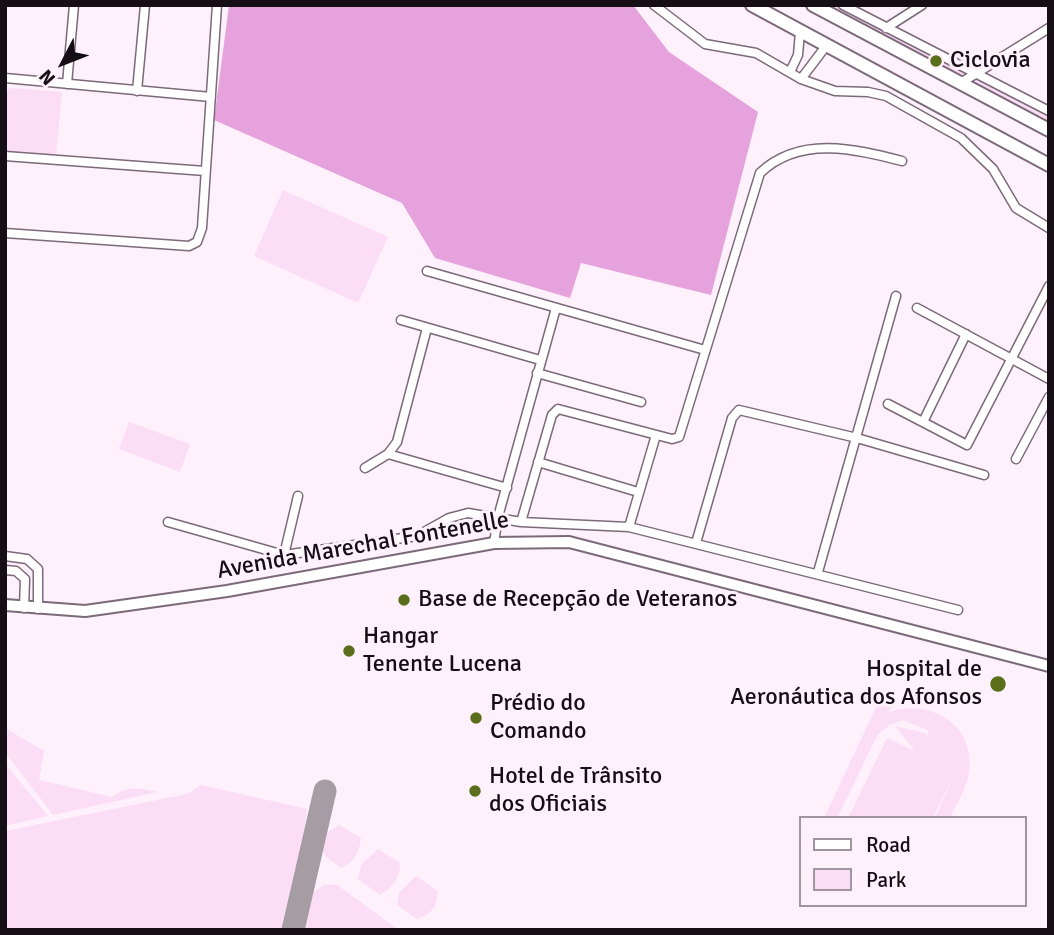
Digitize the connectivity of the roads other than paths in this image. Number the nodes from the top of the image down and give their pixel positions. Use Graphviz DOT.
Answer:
graph roads {
  1 [pos="74,5"];
  2 [pos="145,5"];
  3 [pos="217,5"];
  4 [pos="654,5"];
  5 [pos="752,5"];
  6 [pos="813,5"];
  7 [pos="843,5"];
  8 [pos="922,5"];
  9 [pos="886,28"];
  10 [pos="1049,29"];
  11 [pos="800,32"];
  12 [pos="826,46"];
  13 [pos="790,72"];
  14 [pos="974,74"];
  15 [pos="5,78"];
  16 [pos="801,79"];
  17 [pos="959,84"];
  18 [pos="67,85"];
  19 [pos="137,91"];
  20 [pos="211,97"];
  21 [pos="1049,111"];
  22 [pos="1049,130"];
  23 [pos="5,156"];
  24 [pos="902,161"];
  25 [pos="1049,165"];
  26 [pos="205,171"];
  27 [pos="1049,228"];
  28 [pos="5,233"];
  29 [pos="427,271"];
  30 [pos="1049,286"];
  31 [pos="896,296"];
  32 [pos="556,308"];
  33 [pos="918,308"];
  34 [pos="401,320"];
  35 [pos="427,328"];
  36 [pos="966,334"];
  37 [pos="705,350"];
  38 [pos="1012,359"];
  39 [pos="540,360"];
  40 [pos="537,373"];
  41 [pos="1049,379"];
  42 [pos="1049,397"];
  43 [pos="641,402"];
  44 [pos="888,404"];
  45 [pos="923,422"];
  46 [pos="656,435"];
  47 [pos="857,438"];
  48 [pos="388,454"];
  49 [pos="1016,459"];
  50 [pos="538,462"];
  51 [pos="365,468"];
  52 [pos="984,475"];
  53 [pos="507,488"];
  54 [pos="638,492"];
  55 [pos="298,496"];
  56 [pos="498,517"];
  57 [pos="168,522"];
  58 [pos="521,522"];
  59 [pos="628,527"];
  60 [pos="494,543"];
  61 [pos="696,543"];
  62 [pos="284,555"];
  63 [pos="5,556"];
  64 [pos="33,563"];
  65 [pos="5,570"];
  66 [pos="818,572"];
  67 [pos="22,574"];
  68 [pos="5,605"];
  69 [pos="24,608"];
  70 [pos="38,609"];
  71 [pos="958,610"];
  72 [pos="1049,666"];
  1 -- 18 [label="street"];
  2 -- 19 [label="street"];
  3 -- 20 [label="street"];
  4 -- 13 [label="street"];
  5 -- 11 [label="main road"];
  6 -- 17 [label="main road"];
  7 -- 9 [label="street"];
  8 -- 9 [label="street"];
  9 -- 14 [label="street"];
  10 -- 14 [label="street"];
  11 -- 12 [label="main road"];
  11 -- 13 [label="street"];
  12 -- 16 [label="street"];
  12 -- 25 [label="main road"];
  13 -- 16 [label="street"];
  14 -- 17 [label="street"];
  14 -- 21 [label="street"];
  15 -- 18 [label="street"];
  16 -- 27 [label="street"];
  17 -- 22 [label="main road"];
  18 -- 19 [label="street"];
  19 -- 20 [label="street"];
  20 -- 26 [label="street"];
  23 -- 26 [label="street"];
  24 -- 37 [label="street"];
  26 -- 28 [label="street"];
  29 -- 32 [label="street"];
  30 -- 38 [label="street"];
  31 -- 47 [label="street"];
  32 -- 37 [label="street"];
  32 -- 39 [label="street"];
  33 -- 36 [label="street"];
  34 -- 35 [label="street"];
  35 -- 39 [label="street"];
  35 -- 48 [label="street"];
  36 -- 38 [label="street"];
  36 -- 45 [label="street"];
  37 -- 46 [label="street"];
  38 -- 41 [label="street"];
  38 -- 45 [label="street"];
  39 -- 40 [label="street"];
  40 -- 43 [label="street"];
  40 -- 53 [label="street"];
  42 -- 49 [label="street"];
  44 -- 45 [label="street"];
  46 -- 50 [label="street"];
  46 -- 54 [label="street"];
  47 -- 52 [label="street"];
  47 -- 61 [label="street"];
  47 -- 66 [label="street"];
  48 -- 51 [label="street"];
  48 -- 53 [label="street"];
  50 -- 54 [label="street"];
  50 -- 58 [label="street"];
  53 -- 56 [label="street"];
  54 -- 59 [label="street"];
  55 -- 62 [label="street"];
  56 -- 58 [label="street"];
  56 -- 60 [label="street"];
  56 -- 62 [label="street"];
  57 -- 62 [label="street"];
  58 -- 59 [label="street"];
  59 -- 61 [label="street"];
  60 -- 70 [label="main road, Avenida Marechal Fontenelle"];
  60 -- 72 [label="main road, Avenida Marechal Fontenelle"];
  61 -- 66 [label="street"];
  63 -- 64 [label="street"];
  64 -- 67 [label="street"];
  64 -- 70 [label="street"];
  65 -- 67 [label="street"];
  66 -- 71 [label="street"];
  67 -- 69 [label="street"];
  68 -- 69 [label="main road, Avenida Marechal Fontenelle"];
  69 -- 70 [label="main road, Avenida Marechal Fontenelle"];
}
